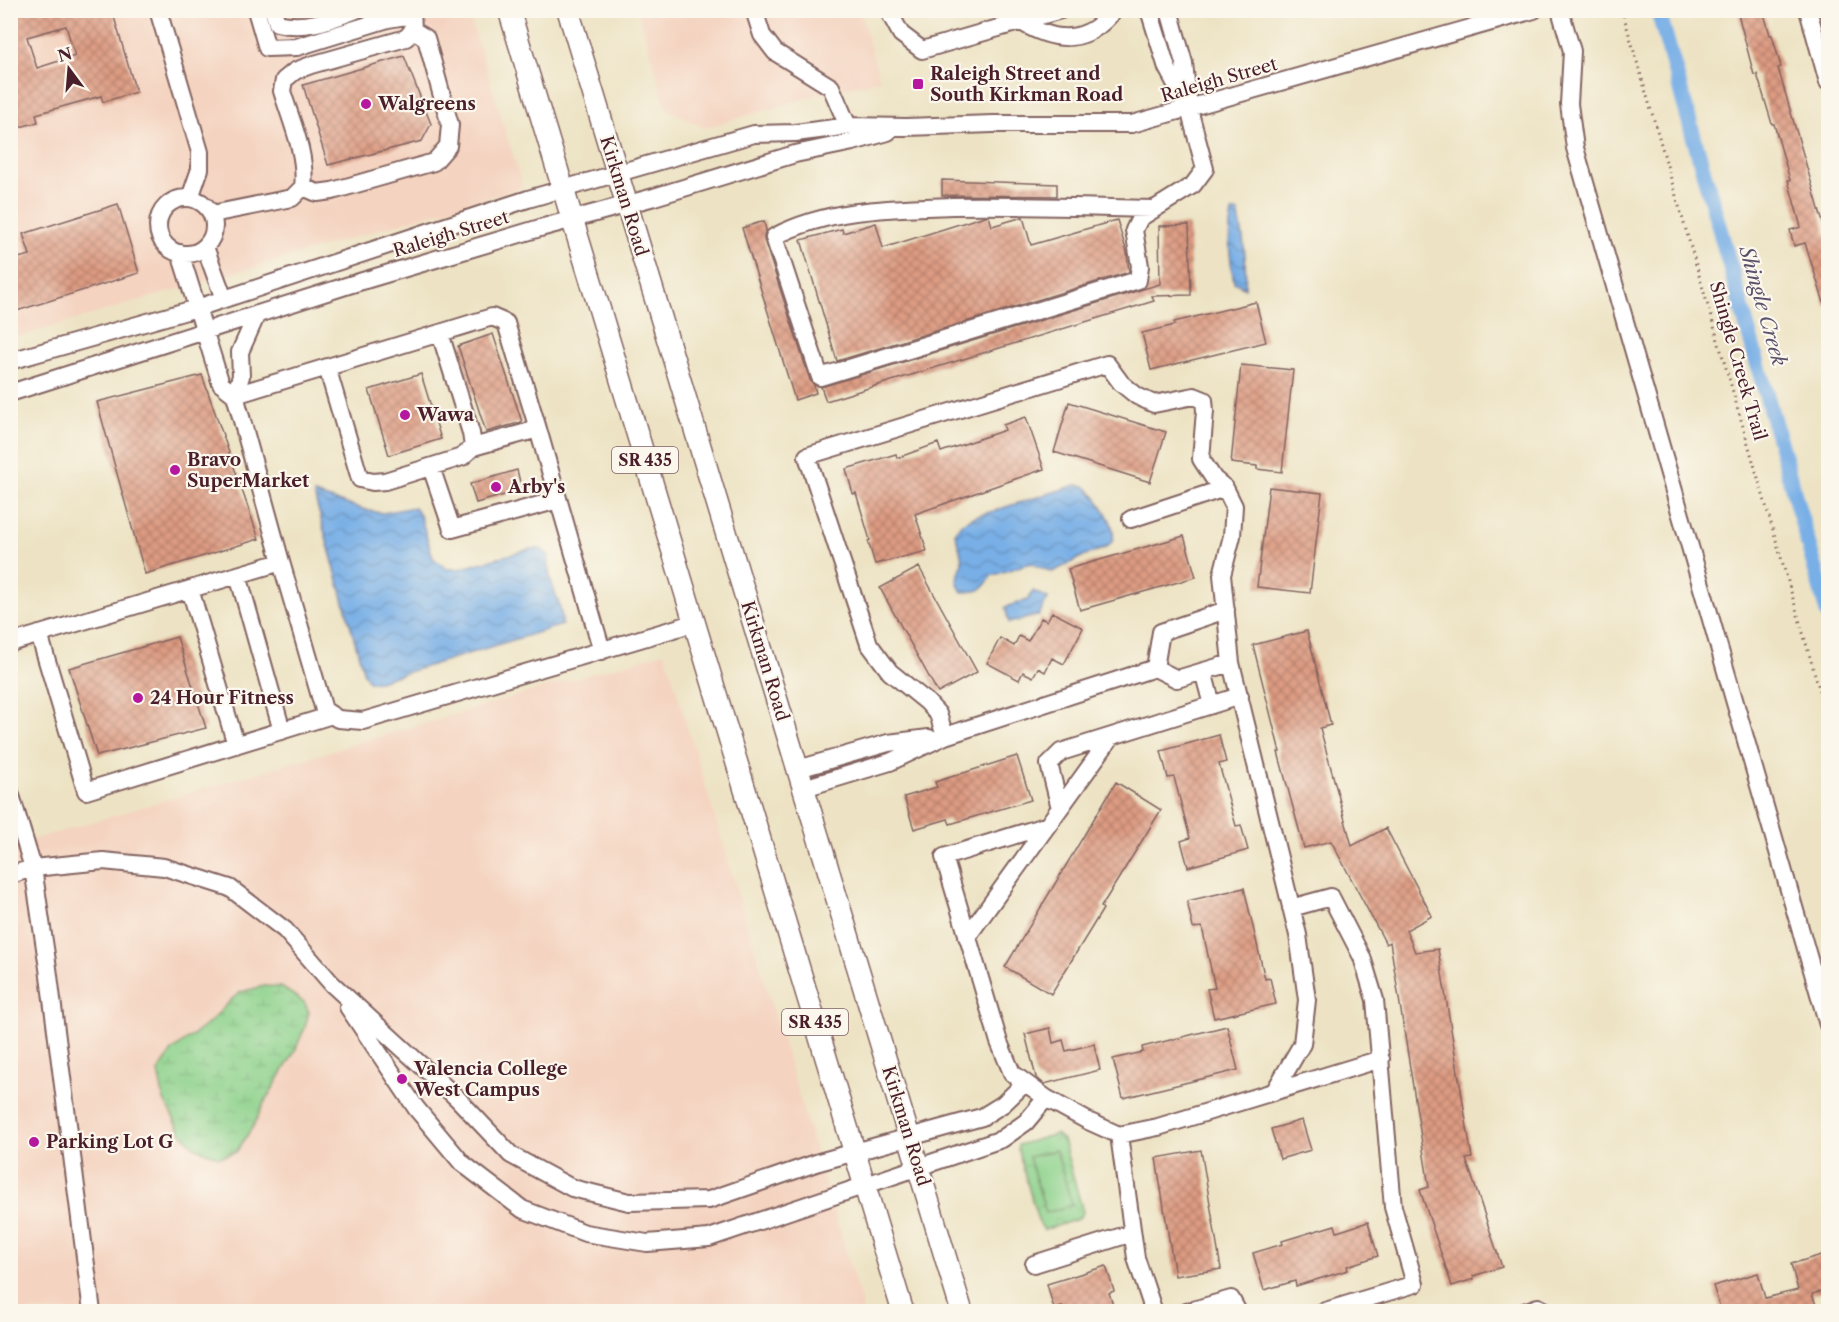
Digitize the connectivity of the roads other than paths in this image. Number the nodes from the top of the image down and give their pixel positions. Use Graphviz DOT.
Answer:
graph roads {
  1 [pos="158,10"];
  2 [pos="256,10"];
  3 [pos="273,10"];
  4 [pos="356,10"];
  5 [pos="509,10"];
  6 [pos="568,10"];
  7 [pos="754,10"];
  8 [pos="888,10"];
  9 [pos="1061,10"];
  10 [pos="1114,10"];
  11 [pos="1149,10"];
  12 [pos="1534,10"];
  13 [pos="1560,10"];
  14 [pos="1808,10"];
  15 [pos="327,15"];
  16 [pos="383,15"];
  17 [pos="1171,16"];
  18 [pos="412,18"];
  19 [pos="1021,22"];
  20 [pos="1154,27"];
  21 [pos="1825,55"];
  22 [pos="1828,82"];
  23 [pos="1189,109"];
  24 [pos="848,126"];
  25 [pos="906,127"];
  26 [pos="617,174"];
  27 [pos="303,187"];
  28 [pos="563,189"];
  29 [pos="190,198"];
  30 [pos="627,205"];
  31 [pos="1153,209"];
  32 [pos="212,214"];
  33 [pos="572,220"];
  34 [pos="205,247"];
  35 [pos="180,253"];
  36 [pos="224,299"];
  37 [pos="197,308"];
  38 [pos="258,314"];
  39 [pos="205,331"];
  40 [pos="440,333"];
  41 [pos="10,361"];
  42 [pos="327,367"];
  43 [pos="10,393"];
  44 [pos="235,395"];
  45 [pos="538,429"];
  46 [pos="472,447"];
  47 [pos="431,467"];
  48 [pos="1225,488"];
  49 [pos="558,500"];
  50 [pos="1131,519"];
  51 [pos="281,562"];
  52 [pos="237,575"];
  53 [pos="190,589"];
  54 [pos="1226,610"];
  55 [pos="694,623"];
  56 [pos="39,634"];
  57 [pos="10,643"];
  58 [pos="602,651"];
  59 [pos="1231,663"];
  60 [pos="1155,668"];
  61 [pos="1203,671"];
  62 [pos="1240,696"];
  63 [pos="1212,705"];
  64 [pos="332,715"];
  65 [pos="282,731"];
  66 [pos="945,736"];
  67 [pos="1112,736"];
  68 [pos="236,745"];
  69 [pos="801,779"];
  70 [pos="10,792"];
  71 [pos="1060,808"];
  72 [pos="1048,825"];
  73 [pos="33,868"];
  74 [pos="10,875"];
  75 [pos="1291,908"];
  76 [pos="968,937"];
  77 [pos="332,984"];
  78 [pos="1828,1025"];
  79 [pos="1380,1059"];
  80 [pos="1025,1083"];
  81 [pos="1274,1092"];
  82 [pos="1046,1098"];
  83 [pos="1119,1135"];
  84 [pos="909,1137"];
  85 [pos="855,1152"];
  86 [pos="918,1167"];
  87 [pos="864,1184"];
  88 [pos="1132,1233"];
  89 [pos="1034,1264"];
  90 [pos="92,1311"];
  91 [pos="903,1311"];
  92 [pos="962,1311"];
  93 [pos="1154,1311"];
  94 [pos="1186,1311"];
  95 [pos="1238,1311"];
  96 [pos="1322,1311"];
  97 [pos="1524,1311"];
  98 [pos="1548,1311"];
  1 -- 29 [label="street"];
  2 -- 16 [label="street"];
  3 -- 15 [label="street"];
  4 -- 15 [label="street"];
  5 -- 28 [label="main road, SR 435"];
  6 -- 26 [label="main road, Kirkman Road / SR 435"];
  7 -- 24 [label="street"];
  8 -- 19 [label="street"];
  9 -- 19 [label="street"];
  10 -- 19 [label="street"];
  11 -- 20 [label="street"];
  12 -- 23 [label="street, Raleigh Street"];
  13 -- 78 [label="street"];
  14 -- 21 [label="street"];
  16 -- 18 [label="street"];
  17 -- 20 [label="street"];
  17 -- 23 [label="street"];
  18 -- 27 [label="street"];
  18 -- 27 [label="street"];
  20 -- 23 [label="street"];
  21 -- 22 [label="street"];
  23 -- 25 [label="street, Raleigh Street"];
  23 -- 31 [label="street"];
  24 -- 25 [label="street, Raleigh Street"];
  24 -- 26 [label="street, Raleigh Street"];
  25 -- 30 [label="street, Raleigh Street"];
  26 -- 28 [label="street, Raleigh Street"];
  26 -- 30 [label="main road, Kirkman Road / SR 435"];
  27 -- 32 [label="street"];
  28 -- 33 [label="main road, SR 435"];
  28 -- 36 [label="street, Raleigh Street"];
  29 -- 32 [label="street"];
  29 -- 35 [label="street"];
  30 -- 33 [label="street, Raleigh Street"];
  30 -- 69 [label="main road, Kirkman Road / SR 435"];
  31 -- 31 [label="street"];
  32 -- 34 [label="street"];
  33 -- 38 [label="street, Raleigh Street"];
  33 -- 55 [label="main road, SR 435"];
  34 -- 35 [label="street"];
  34 -- 36 [label="street"];
  35 -- 37 [label="street"];
  36 -- 37 [label="street, Raleigh Street"];
  37 -- 39 [label="street"];
  37 -- 41 [label="street, Raleigh Street"];
  38 -- 39 [label="street, Raleigh Street"];
  38 -- 44 [label="street"];
  39 -- 43 [label="street, Raleigh Street"];
  39 -- 44 [label="street"];
  40 -- 42 [label="street"];
  40 -- 45 [label="street"];
  40 -- 46 [label="street"];
  42 -- 44 [label="street"];
  42 -- 47 [label="street"];
  44 -- 51 [label="street"];
  45 -- 46 [label="street"];
  45 -- 49 [label="street"];
  46 -- 47 [label="street"];
  47 -- 49 [label="street"];
  48 -- 50 [label="street"];
  48 -- 54 [label="street"];
  48 -- 66 [label="street"];
  49 -- 58 [label="street"];
  51 -- 52 [label="street"];
  51 -- 64 [label="street"];
  52 -- 53 [label="street"];
  52 -- 65 [label="street"];
  53 -- 56 [label="street"];
  53 -- 68 [label="street"];
  54 -- 59 [label="street"];
  54 -- 60 [label="street"];
  55 -- 58 [label="street"];
  55 -- 85 [label="main road, SR 435"];
  56 -- 57 [label="street"];
  56 -- 68 [label="street"];
  58 -- 64 [label="street"];
  59 -- 61 [label="street"];
  59 -- 62 [label="street"];
  60 -- 61 [label="street"];
  60 -- 66 [label="street"];
  61 -- 63 [label="street"];
  62 -- 63 [label="street"];
  62 -- 75 [label="street"];
  63 -- 67 [label="street"];
  64 -- 65 [label="street"];
  65 -- 68 [label="street"];
  66 -- 69 [label="street"];
  67 -- 71 [label="street"];
  67 -- 71 [label="street"];
  69 -- 84 [label="main road, Kirkman Road / SR 435"];
  70 -- 73 [label="street"];
  71 -- 72 [label="street"];
  72 -- 76 [label="street"];
  72 -- 76 [label="street"];
  73 -- 74 [label="street"];
  73 -- 77 [label="street"];
  73 -- 90 [label="street"];
  75 -- 79 [label="street"];
  75 -- 81 [label="street"];
  76 -- 80 [label="street"];
  77 -- 85 [label="street"];
  77 -- 87 [label="street"];
  79 -- 81 [label="street"];
  79 -- 96 [label="street"];
  80 -- 82 [label="street"];
  80 -- 84 [label="street"];
  81 -- 83 [label="street"];
  82 -- 83 [label="street"];
  82 -- 86 [label="street"];
  83 -- 88 [label="street"];
  84 -- 85 [label="street"];
  84 -- 86 [label="main road, Kirkman Road / SR 435"];
  85 -- 87 [label="main road, SR 435"];
  86 -- 87 [label="street"];
  86 -- 92 [label="main road, Kirkman Road / SR 435"];
  87 -- 91 [label="main road, SR 435"];
  88 -- 89 [label="street"];
  88 -- 93 [label="street"];
  94 -- 95 [label="street"];
  97 -- 98 [label="street"];
}
